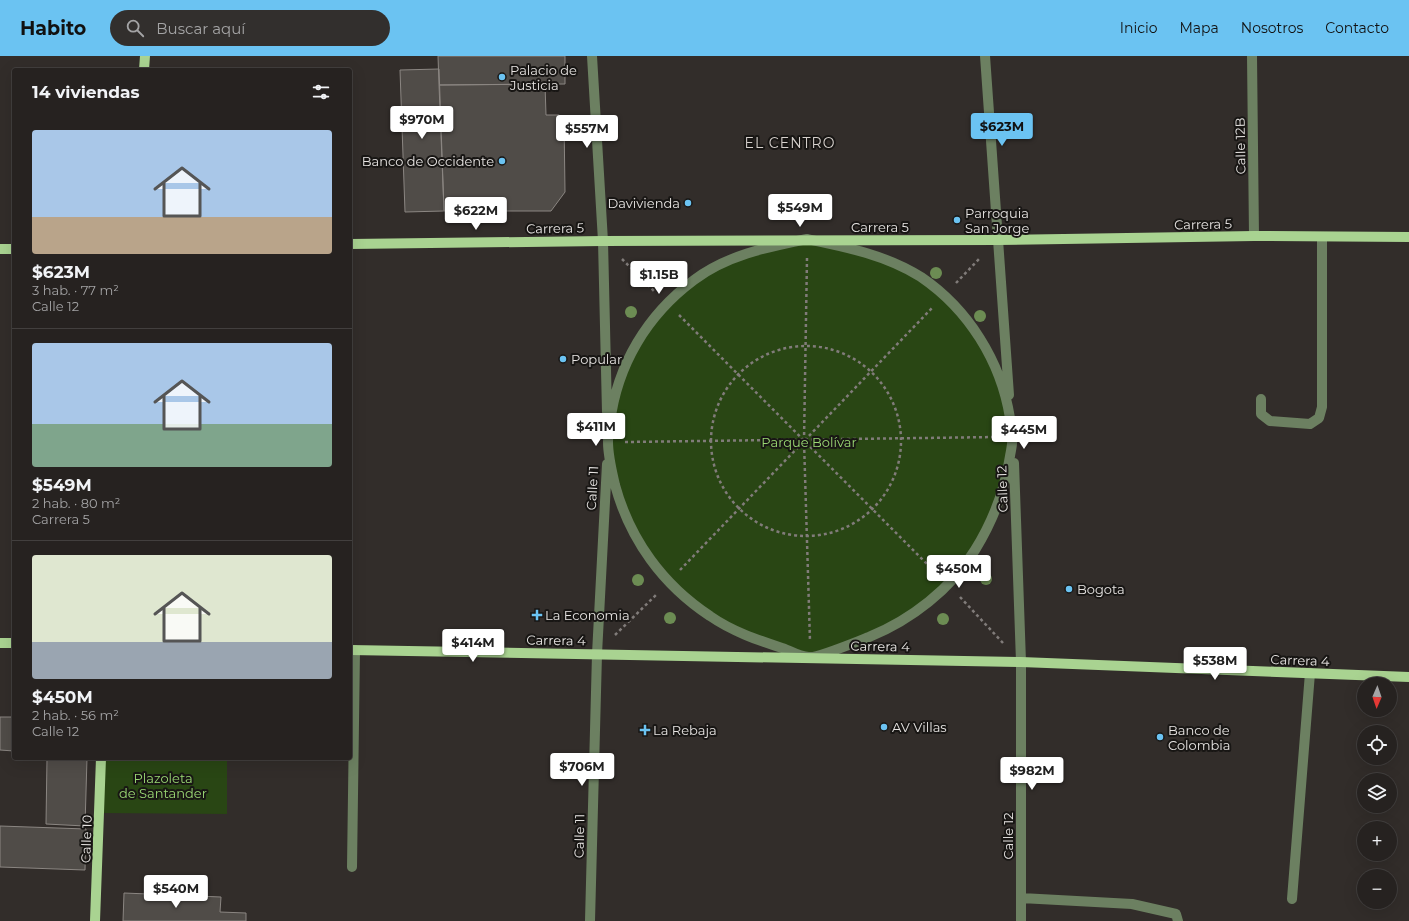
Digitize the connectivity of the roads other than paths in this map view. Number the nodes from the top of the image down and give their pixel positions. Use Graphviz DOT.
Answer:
graph roads {
  1 [pos="145,56"];
  2 [pos="592,56"];
  3 [pos="984,56"];
  4 [pos="1252,56"];
  5 [pos="144,68"];
  6 [pos="1254,236"];
  7 [pos="1409,237"];
  8 [pos="1322,238"];
  9 [pos="807,240"];
  10 [pos="998,240"];
  11 [pos="603,241"];
  12 [pos="352,244"];
  13 [pos="0,249"];
  14 [pos="12,249"];
  15 [pos="1261,399"];
  16 [pos="1012,437"];
  17 [pos="608,442"];
  18 [pos="0,643"];
  19 [pos="12,643"];
  20 [pos="353,650"];
  21 [pos="597,654"];
  22 [pos="811,658"];
  23 [pos="1022,662"];
  24 [pos="1310,674"];
  25 [pos="1409,677"];
  26 [pos="100,760"];
  27 [pos="352,867"];
  28 [pos="1021,898"];
  29 [pos="1292,899"];
  30 [pos="95,921"];
  31 [pos="590,921"];
  32 [pos="1021,921"];
  33 [pos="1178,921"];
  1 -- 5 [label="main road"];
  2 -- 11 [label="street, Calle 11"];
  3 -- 10 [label="street, Calle 12"];
  4 -- 6 [label="street, Calle 12B"];
  6 -- 8 [label="main road, Carrera 5"];
  6 -- 10 [label="main road, Carrera 5"];
  7 -- 8 [label="main road, Carrera 5"];
  8 -- 15 [label="street"];
  9 -- 10 [label="main road, Carrera 5"];
  9 -- 11 [label="main road, Carrera 5"];
  9 -- 16 [label="street"];
  9 -- 17 [label="street"];
  10 -- 16 [label="street, Calle 12"];
  11 -- 12 [label="main road, Carrera 5"];
  11 -- 17 [label="street, Calle 11"];
  13 -- 14 [label="main road"];
  16 -- 22 [label="street"];
  16 -- 23 [label="street, Calle 12"];
  17 -- 21 [label="street, Calle 11"];
  17 -- 22 [label="street"];
  18 -- 19 [label="main road"];
  20 -- 21 [label="main road, Carrera 4"];
  20 -- 27 [label="street"];
  21 -- 22 [label="main road, Carrera 4"];
  21 -- 31 [label="street, Calle 11"];
  22 -- 23 [label="main road, Carrera 4"];
  23 -- 24 [label="main road, Carrera 4"];
  23 -- 28 [label="street, Calle 12"];
  24 -- 25 [label="main road, Carrera 4"];
  24 -- 29 [label="street"];
  26 -- 30 [label="main road, Calle 10"];
  28 -- 32 [label="street, Calle 12"];
  28 -- 33 [label="street"];
}
